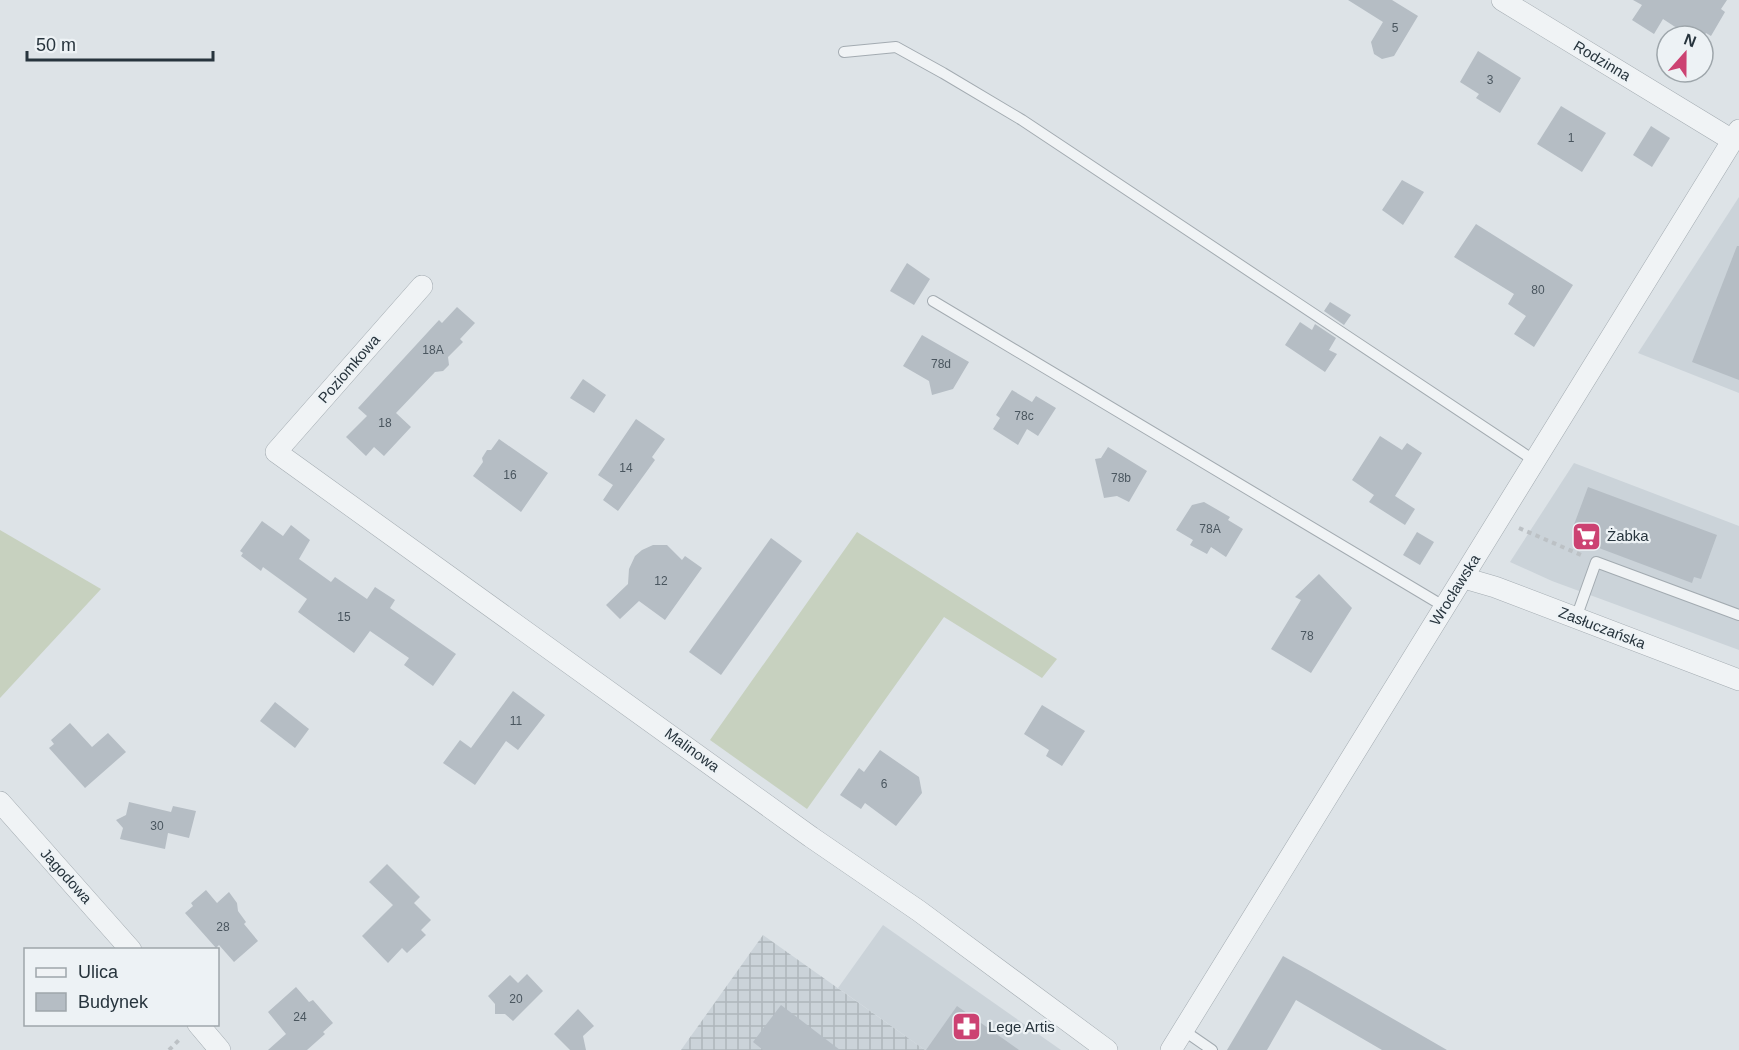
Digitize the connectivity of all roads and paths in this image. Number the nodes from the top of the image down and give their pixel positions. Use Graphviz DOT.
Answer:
graph roads {
  1 [pos="1502,0"];
  2 [pos="844,52"];
  3 [pos="1736,135"];
  4 [pos="422,286"];
  5 [pos="933,301"];
  6 [pos="276,452"];
  7 [pos="1535,462"];
  8 [pos="1518,528"];
  9 [pos="1596,562"];
  10 [pos="1464,578"];
  11 [pos="1445,607"];
  12 [pos="1739,615"];
  13 [pos="1576,618"];
  14 [pos="1739,680"];
  15 [pos="0,802"];
  16 [pos="129,948"];
  17 [pos="200,1026"];
  18 [pos="1184,1030"];
  19 [pos="220,1050"];
  20 [pos="1107,1050"];
  21 [pos="1171,1050"];
  22 [pos="1212,1050"];
  1 -- 3 [label="street, Rodzinna"];
  2 -- 7 [label="lane"];
  3 -- 7 [label="street, Wrocławska"];
  4 -- 6 [label="street, Poziomkowa"];
  5 -- 11 [label="lane"];
  6 -- 20 [label="street, Malinowa"];
  7 -- 10 [label="street, Wrocławska"];
  8 -- 9 [label="path"];
  9 -- 12 [label="lane"];
  9 -- 13 [label="lane"];
  10 -- 11 [label="street, Wrocławska"];
  10 -- 13 [label="street, Zasłuczańska"];
  11 -- 18 [label="street, Wrocławska"];
  13 -- 14 [label="street, Zasłuczańska"];
  15 -- 16 [label="street, Jagodowa"];
  17 -- 19 [label="street"];
  18 -- 21 [label="street, Wrocławska"];
  18 -- 22 [label="lane"];
}
